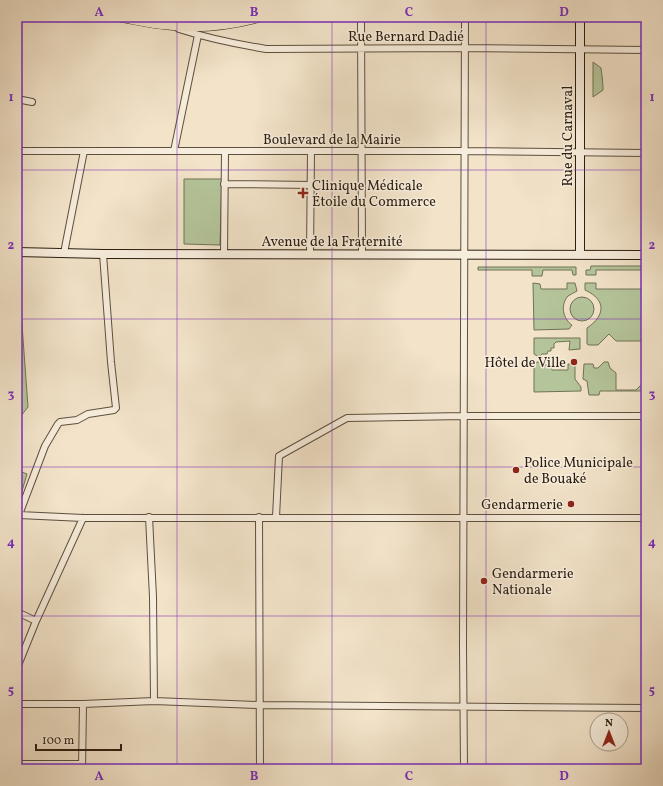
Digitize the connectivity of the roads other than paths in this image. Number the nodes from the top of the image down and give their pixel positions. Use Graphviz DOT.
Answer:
graph roads {
  1 [pos="119,17"];
  2 [pos="261,17"];
  3 [pos="361,17"];
  4 [pos="465,17"];
  5 [pos="580,17"];
  6 [pos="169,26"];
  7 [pos="198,35"];
  8 [pos="361,48"];
  9 [pos="465,48"];
  10 [pos="580,50"];
  11 [pos="646,50"];
  12 [pos="17,99"];
  13 [pos="32,102"];
  14 [pos="17,151"];
  15 [pos="84,151"];
  16 [pos="174,151"];
  17 [pos="225,151"];
  18 [pos="311,151"];
  19 [pos="361,151"];
  20 [pos="465,151"];
  21 [pos="581,152"];
  22 [pos="646,153"];
  23 [pos="224,184"];
  24 [pos="311,185"];
  25 [pos="17,252"];
  26 [pos="64,253"];
  27 [pos="103,254"];
  28 [pos="224,254"];
  29 [pos="310,254"];
  30 [pos="362,254"];
  31 [pos="464,254"];
  32 [pos="580,255"];
  33 [pos="646,255"];
  34 [pos="464,416"];
  35 [pos="646,416"];
  36 [pos="149,517"];
  37 [pos="259,517"];
  38 [pos="276,517"];
  39 [pos="464,517"];
  40 [pos="18,518"];
  41 [pos="83,518"];
  42 [pos="646,518"];
  43 [pos="17,612"];
  44 [pos="36,621"];
  45 [pos="17,668"];
  46 [pos="154,701"];
  47 [pos="17,704"];
  48 [pos="83,704"];
  49 [pos="259,705"];
  50 [pos="464,707"];
  51 [pos="646,708"];
  52 [pos="17,764"];
  53 [pos="82,767"];
  54 [pos="260,769"];
  55 [pos="464,769"];
  1 -- 6 [label="main road"];
  2 -- 6 [label="main road"];
  3 -- 8 [label="street"];
  4 -- 9 [label="street"];
  5 -- 10 [label="street, Rue du Carnaval"];
  6 -- 7 [label="street, Rue Bernard Dadié"];
  7 -- 8 [label="street, Rue Bernard Dadié"];
  7 -- 16 [label="street"];
  8 -- 9 [label="street, Rue Bernard Dadié"];
  8 -- 19 [label="street"];
  9 -- 10 [label="street, Rue Bernard Dadié"];
  9 -- 20 [label="street"];
  10 -- 11 [label="street, Rue Bernard Dadié"];
  10 -- 21 [label="street, Rue du Carnaval"];
  12 -- 13 [label="street"];
  14 -- 15 [label="street, Boulevard de la Mairie"];
  15 -- 16 [label="street, Boulevard de la Mairie"];
  15 -- 26 [label="street"];
  16 -- 17 [label="street, Boulevard de la Mairie"];
  17 -- 18 [label="street, Boulevard de la Mairie"];
  17 -- 23 [label="street"];
  18 -- 19 [label="street, Boulevard de la Mairie"];
  18 -- 24 [label="street"];
  19 -- 20 [label="street, Boulevard de la Mairie"];
  19 -- 30 [label="street"];
  20 -- 21 [label="street, Boulevard de la Mairie"];
  20 -- 31 [label="street"];
  21 -- 22 [label="street, Boulevard de la Mairie"];
  21 -- 32 [label="street, Rue du Carnaval"];
  23 -- 24 [label="street"];
  23 -- 28 [label="street"];
  24 -- 29 [label="street"];
  25 -- 26 [label="street, Avenue de la Fraternité"];
  26 -- 27 [label="street, Avenue de la Fraternité"];
  27 -- 28 [label="street, Avenue de la Fraternité"];
  27 -- 40 [label="street"];
  28 -- 29 [label="street, Avenue de la Fraternité"];
  29 -- 30 [label="street, Avenue de la Fraternité"];
  30 -- 31 [label="street, Avenue de la Fraternité"];
  31 -- 32 [label="street, Avenue de la Fraternité"];
  31 -- 34 [label="street"];
  32 -- 33 [label="street, Avenue de la Fraternité"];
  34 -- 35 [label="street"];
  34 -- 38 [label="street"];
  34 -- 39 [label="street"];
  36 -- 37 [label="street"];
  36 -- 41 [label="street"];
  36 -- 46 [label="street"];
  37 -- 38 [label="street"];
  37 -- 49 [label="street"];
  38 -- 39 [label="street"];
  39 -- 42 [label="street"];
  39 -- 50 [label="street"];
  40 -- 41 [label="street"];
  41 -- 44 [label="street"];
  43 -- 44 [label="street"];
  44 -- 45 [label="street"];
  46 -- 48 [label="street"];
  46 -- 49 [label="street"];
  47 -- 48 [label="street"];
  48 -- 53 [label="street"];
  49 -- 50 [label="street"];
  49 -- 54 [label="street"];
  50 -- 51 [label="street"];
  50 -- 55 [label="street"];
  52 -- 53 [label="street"];
}
